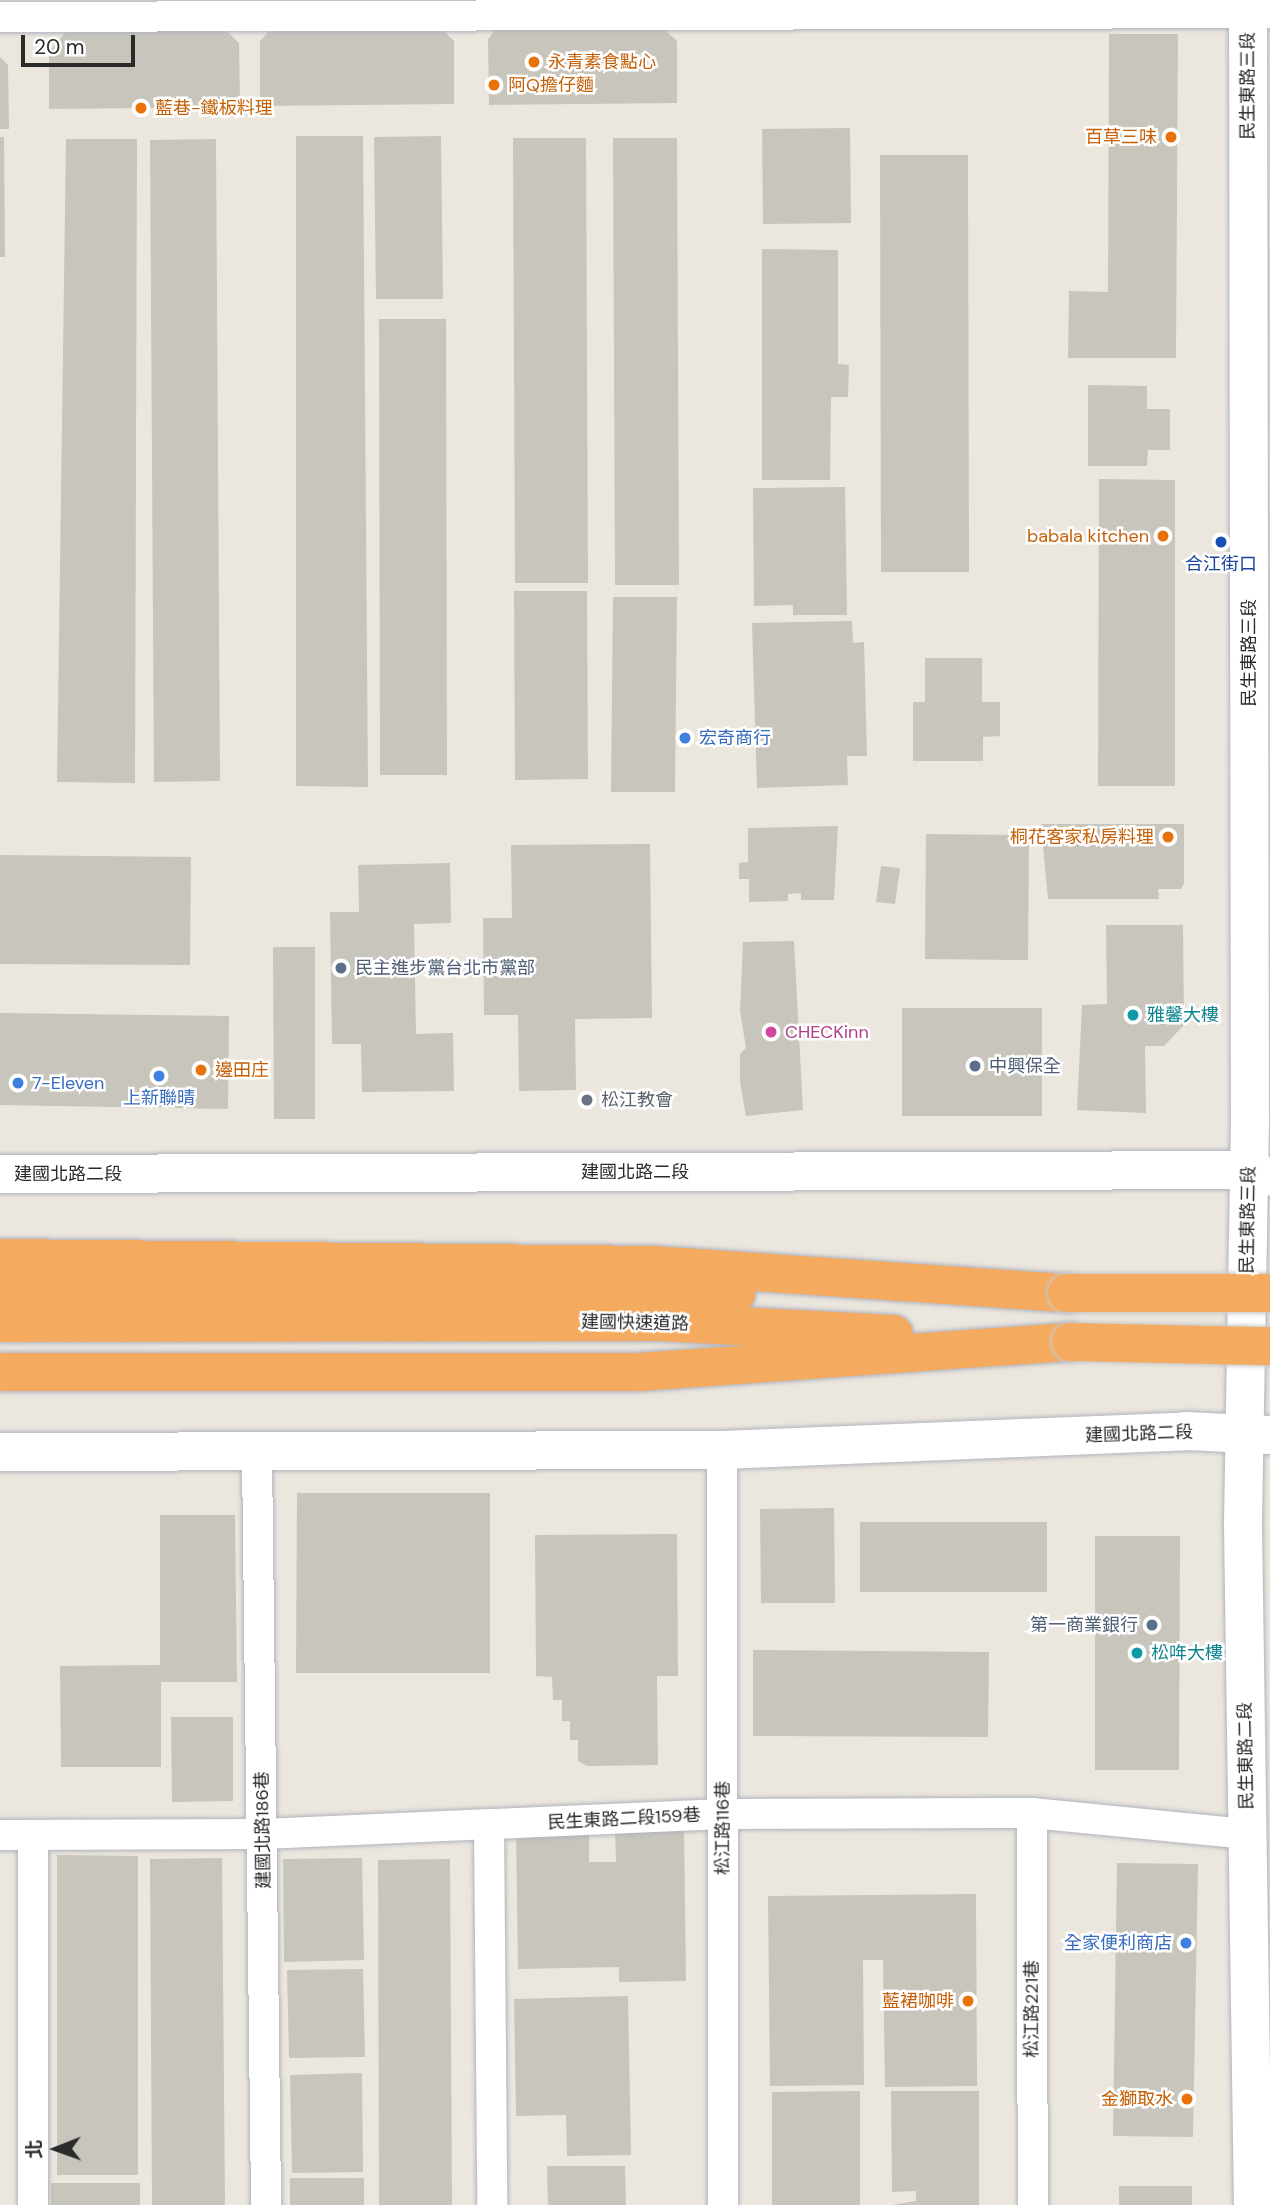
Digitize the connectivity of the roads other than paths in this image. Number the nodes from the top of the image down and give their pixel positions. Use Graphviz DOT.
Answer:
graph roads {
  1 [pos="1255,8"];
  2 [pos="0,16"];
  3 [pos="0,1174"];
  4 [pos="1260,1174"];
  5 [pos="0,1258"];
  6 [pos="0,1290"];
  7 [pos="1067,1293"];
  8 [pos="1258,1300"];
  9 [pos="0,1323"];
  10 [pos="1071,1342"];
  11 [pos="1270,1346"];
  12 [pos="0,1372"];
  13 [pos="1258,1435"];
  14 [pos="722,1450"];
  15 [pos="0,1452"];
  16 [pos="257,1454"];
  17 [pos="1032,1813"];
  18 [pos="723,1814"];
  19 [pos="489,1825"];
  20 [pos="1248,1833"];
  21 [pos="263,1834"];
  22 [pos="0,1835"];
  23 [pos="33,1837"];
  24 [pos="33,2205"];
  25 [pos="266,2205"];
  26 [pos="492,2205"];
  27 [pos="723,2205"];
  28 [pos="1032,2205"];
  29 [pos="1253,2205"];
  1 -- 2 [label="street"];
  1 -- 4 [label="street, 民生東路三段"];
  3 -- 4 [label="street, 建國北路二段"];
  4 -- 8 [label="street, 民生東路三段"];
  5 -- 7 [label="highway"];
  6 -- 7 [label="highway, 建國快速道路"];
  7 -- 8 [label="highway, 建國快速道路, bridge"];
  8 -- 13 [label="street, 民生東路二段"];
  9 -- 10 [label="highway, 建國快速道路"];
  10 -- 11 [label="highway, 建國快速道路, bridge"];
  10 -- 12 [label="highway"];
  13 -- 14 [label="street, 建國北路二段"];
  13 -- 20 [label="street, 民生東路二段"];
  14 -- 16 [label="street, 建國北路二段"];
  14 -- 18 [label="street, 松江路116巷"];
  15 -- 16 [label="street, 建國北路二段"];
  16 -- 21 [label="street, 建國北路186巷"];
  17 -- 18 [label="street, 民生東路二段159巷"];
  17 -- 20 [label="street, 民生東路二段159巷"];
  17 -- 28 [label="street, 松江路221巷"];
  18 -- 19 [label="street, 民生東路二段159巷"];
  18 -- 27 [label="street, 松江路116巷"];
  19 -- 21 [label="street, 民生東路二段159巷"];
  19 -- 26 [label="street"];
  20 -- 29 [label="street, 民生東路二段"];
  21 -- 23 [label="street, 民生東路二段159巷"];
  21 -- 25 [label="street, 建國北路186巷"];
  22 -- 23 [label="street, 民生東路二段159巷"];
  23 -- 24 [label="street"];
}
